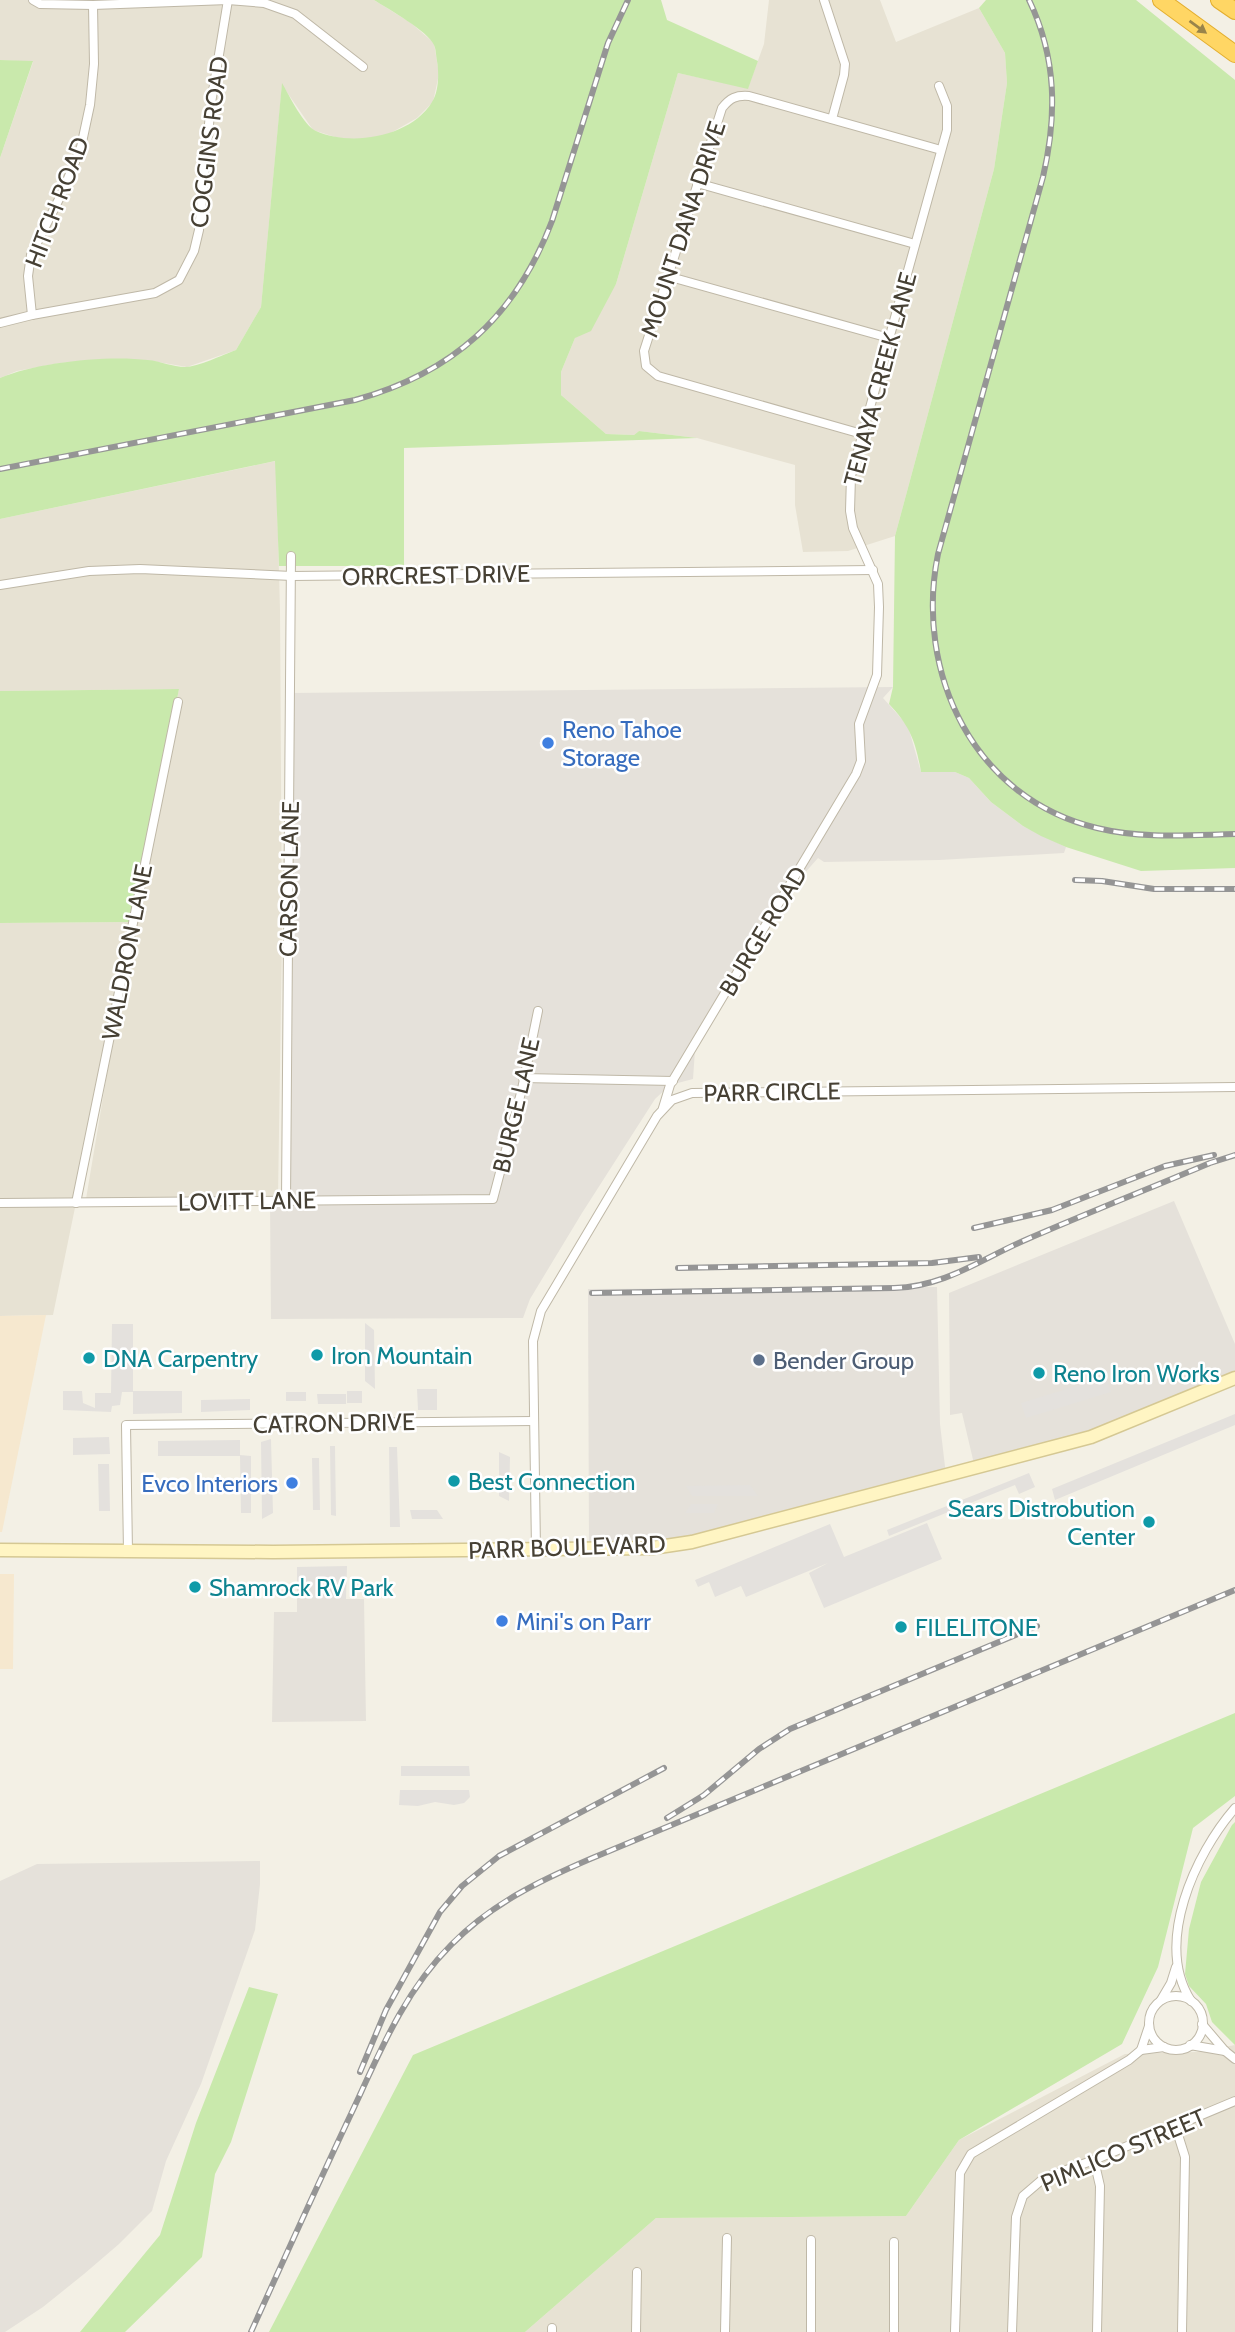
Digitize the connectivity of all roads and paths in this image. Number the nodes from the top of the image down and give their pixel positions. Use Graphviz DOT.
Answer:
graph roads {
  1 [pos="33,0"];
  2 [pos="228,0"];
  3 [pos="824,0"];
  4 [pos="1161,0"];
  5 [pos="1219,0"];
  6 [pos="93,5"];
  7 [pos="1235,11"];
  8 [pos="1235,54"];
  9 [pos="363,67"];
  10 [pos="939,86"];
  11 [pos="832,119"];
  12 [pos="941,150"];
  13 [pos="697,183"];
  14 [pos="915,244"];
  15 [pos="667,276"];
  16 [pos="32,315"];
  17 [pos="0,324"];
  18 [pos="889,338"];
  19 [pos="862,433"];
  20 [pos="291,556"];
  21 [pos="873,570"];
  22 [pos="292,576"];
  23 [pos="0,585"];
  24 [pos="177,702"];
  25 [pos="861,754"];
  26 [pos="538,1011"];
  27 [pos="523,1078"];
  28 [pos="673,1081"];
  29 [pos="1235,1087"];
  30 [pos="663,1108"];
  31 [pos="494,1199"];
  32 [pos="286,1201"];
  33 [pos="0,1203"];
  34 [pos="76,1203"];
  35 [pos="1235,1378"];
  36 [pos="534,1421"];
  37 [pos="0,1550"];
  38 [pos="536,1550"];
  39 [pos="128,1552"];
  40 [pos="1235,1808"];
  41 [pos="1176,1964"];
  42 [pos="1161,2000"];
  43 [pos="1191,2001"];
  44 [pos="1202,2024"];
  45 [pos="1149,2026"];
  46 [pos="1190,2045"];
  47 [pos="1164,2047"];
  48 [pos="1141,2050"];
  49 [pos="1225,2052"];
  50 [pos="1235,2059"];
  51 [pos="1235,2101"];
  52 [pos="1175,2125"];
  53 [pos="1094,2160"];
  54 [pos="727,2238"];
  55 [pos="811,2240"];
  56 [pos="894,2242"];
  57 [pos="637,2272"];
  58 [pos="636,2332"];
  59 [pos="725,2332"];
  60 [pos="811,2332"];
  61 [pos="894,2332"];
  62 [pos="955,2332"];
  63 [pos="1012,2332"];
  64 [pos="1097,2332"];
  65 [pos="1182,2332"];
  1 -- 6 [label="street"];
  2 -- 6 [label="street"];
  2 -- 9 [label="street"];
  2 -- 16 [label="street, COGGINS ROAD"];
  3 -- 11 [label="street"];
  4 -- 8 [label="highway, one-way"];
  5 -- 7 [label="highway"];
  6 -- 16 [label="street, HITCH ROAD"];
  10 -- 12 [label="street, TENAYA CREEK LANE"];
  11 -- 12 [label="street"];
  11 -- 13 [label="street, MOUNT DANA DRIVE"];
  12 -- 14 [label="street, TENAYA CREEK LANE"];
  13 -- 14 [label="street"];
  13 -- 15 [label="street, MOUNT DANA DRIVE"];
  14 -- 18 [label="street, TENAYA CREEK LANE"];
  15 -- 18 [label="street"];
  15 -- 19 [label="street, MOUNT DANA DRIVE"];
  16 -- 17 [label="street"];
  18 -- 19 [label="street, TENAYA CREEK LANE"];
  19 -- 21 [label="street, TENAYA CREEK LANE"];
  20 -- 22 [label="street, CARSON LANE"];
  21 -- 22 [label="street, ORRCREST DRIVE"];
  21 -- 25 [label="street, TENAYA CREEK LANE"];
  22 -- 23 [label="street, ORRCREST DRIVE"];
  22 -- 32 [label="street, CARSON LANE"];
  24 -- 34 [label="street, WALDRON LANE"];
  25 -- 28 [label="street, BURGE ROAD"];
  26 -- 27 [label="street, BURGE LANE"];
  27 -- 28 [label="street"];
  27 -- 31 [label="street, BURGE LANE"];
  28 -- 30 [label="street, BURGE ROAD"];
  29 -- 30 [label="street, PARR CIRCLE"];
  30 -- 36 [label="street"];
  31 -- 32 [label="street, LOVITT LANE"];
  32 -- 34 [label="street, LOVITT LANE"];
  33 -- 34 [label="street, LOVITT LANE"];
  35 -- 38 [label="main road, PARR BOULEVARD"];
  36 -- 38 [label="street"];
  36 -- 39 [label="street, CATRON DRIVE"];
  37 -- 39 [label="main road, PARR BOULEVARD"];
  38 -- 39 [label="main road, PARR BOULEVARD"];
  40 -- 41 [label="street"];
  41 -- 42 [label="street"];
  41 -- 43 [label="street"];
  42 -- 43 [label="street"];
  42 -- 45 [label="street"];
  43 -- 44 [label="street"];
  44 -- 46 [label="street"];
  44 -- 49 [label="street"];
  45 -- 47 [label="street"];
  45 -- 48 [label="street"];
  46 -- 47 [label="street"];
  46 -- 49 [label="street"];
  47 -- 48 [label="street"];
  48 -- 62 [label="street"];
  49 -- 50 [label="street"];
  51 -- 52 [label="street, PIMLICO STREET"];
  52 -- 53 [label="street, PIMLICO STREET"];
  52 -- 65 [label="street"];
  53 -- 63 [label="street, PIMLICO STREET"];
  53 -- 64 [label="street"];
  54 -- 59 [label="street"];
  55 -- 60 [label="street"];
  56 -- 61 [label="street"];
  57 -- 58 [label="street"];
}
